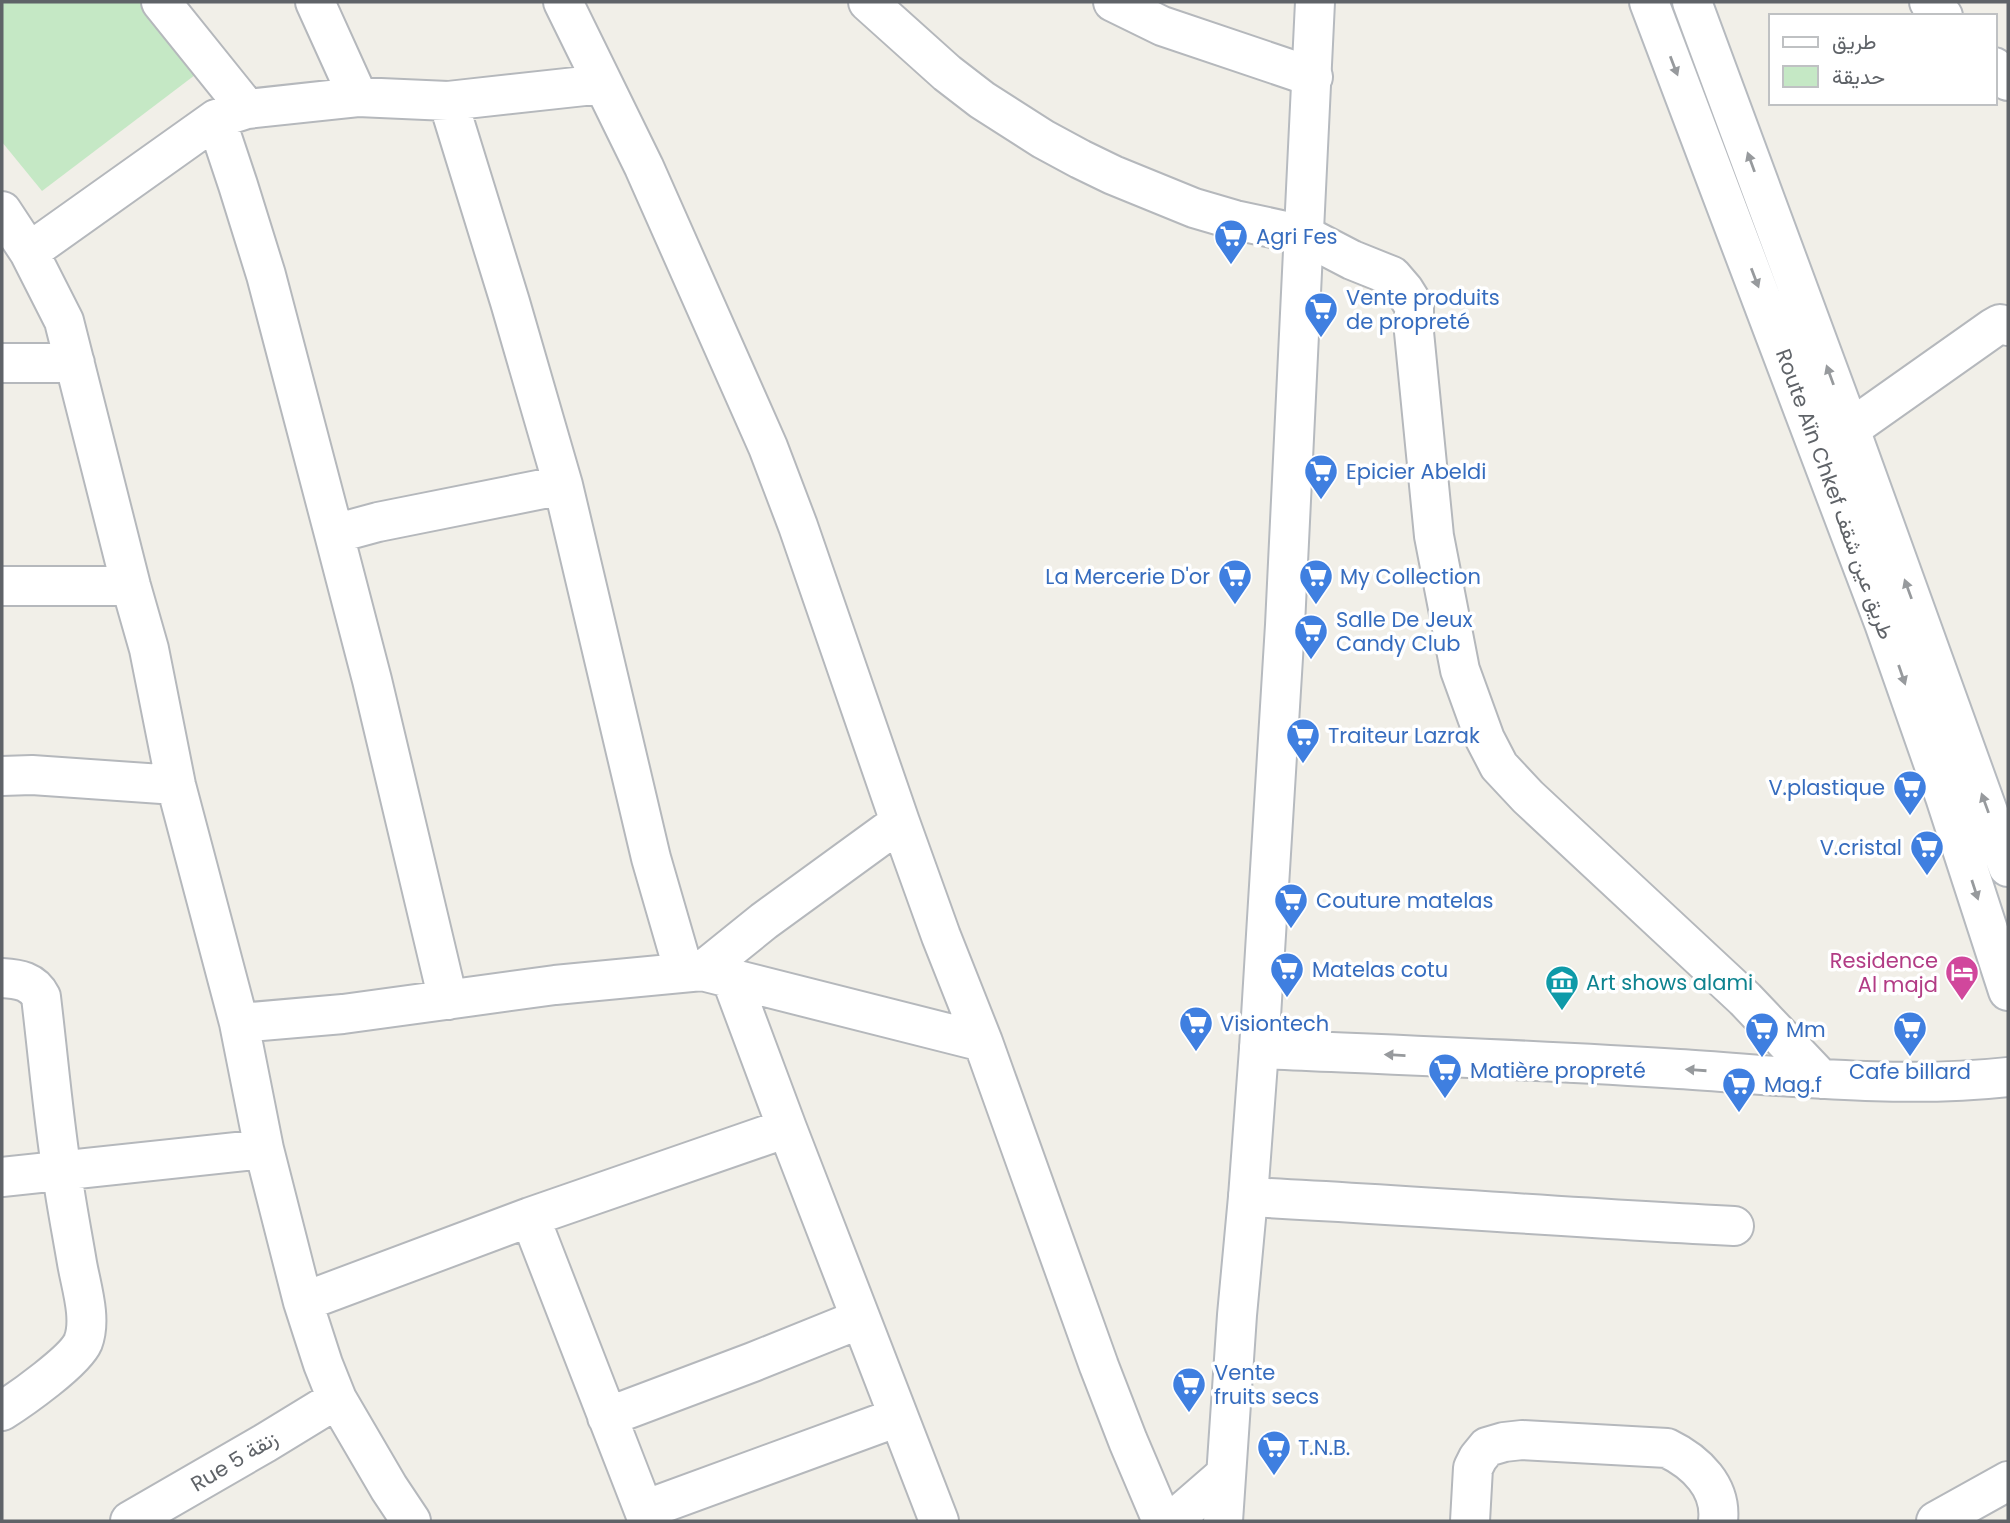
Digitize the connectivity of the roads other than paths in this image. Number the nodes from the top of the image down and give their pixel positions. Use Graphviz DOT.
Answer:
graph roads {
  1 [pos="161,2"];
  2 [pos="316,2"];
  3 [pos="563,2"];
  4 [pos="868,2"];
  5 [pos="1113,2"];
  6 [pos="1315,2"];
  7 [pos="1649,2"];
  8 [pos="1698,5"];
  9 [pos="1313,77"];
  10 [pos="603,84"];
  11 [pos="358,97"];
  12 [pos="448,101"];
  13 [pos="232,114"];
  14 [pos="2,211"];
  15 [pos="1304,235"];
  16 [pos="29,252"];
  17 [pos="2008,326"];
  18 [pos="75,362"];
  19 [pos="2,363"];
  20 [pos="1850,429"];
  21 [pos="563,485"];
  22 [pos="334,534"];
  23 [pos="2,586"];
  24 [pos="131,586"];
  25 [pos="2,776"];
  26 [pos="176,785"];
  27 [pos="900,822"];
  28 [pos="2008,867"];
  29 [pos="706,974"];
  30 [pos="2,978"];
  31 [pos="2008,991"];
  32 [pos="448,1000"];
  33 [pos="239,1023"];
  34 [pos="983,1042"];
  35 [pos="1259,1049"];
  36 [pos="2008,1077"];
  37 [pos="1821,1079"];
  38 [pos="787,1128"];
  39 [pos="264,1149"];
  40 [pos="61,1172"];
  41 [pos="2,1177"];
  42 [pos="1248,1197"];
  43 [pos="530,1217"];
  44 [pos="1734,1226"];
  45 [pos="303,1302"];
  46 [pos="860,1319"];
  47 [pos="337,1399"];
  48 [pos="2,1411"];
  49 [pos="607,1417"];
  50 [pos="898,1417"];
  51 [pos="1225,1475"];
  52 [pos="2008,1481"];
  53 [pos="173,1511"];
  54 [pos="646,1516"];
  55 [pos="130,1521"];
  56 [pos="411,1521"];
  57 [pos="939,1521"];
  58 [pos="1162,1521"];
  59 [pos="1172,1521"];
  60 [pos="1223,1521"];
  61 [pos="1471,1521"];
  62 [pos="1718,1521"];
  63 [pos="1936,1521"];
  1 -- 13 [label="street"];
  2 -- 11 [label="street"];
  3 -- 10 [label="street"];
  4 -- 15 [label="street"];
  5 -- 9 [label="street"];
  6 -- 9 [label="street"];
  7 -- 31 [label="street, Route Aïn Chkef طريق عين شقف, one-way"];
  20 -- 8 [label="street, Route Aïn Chkef طريق عين شقف, one-way"];
  9 -- 15 [label="street"];
  10 -- 12 [label="street"];
  10 -- 27 [label="street"];
  11 -- 12 [label="street"];
  11 -- 13 [label="street"];
  12 -- 21 [label="street"];
  13 -- 16 [label="street"];
  13 -- 22 [label="street"];
  14 -- 16 [label="street"];
  15 -- 35 [label="street"];
  15 -- 37 [label="street"];
  16 -- 18 [label="street"];
  17 -- 20 [label="street"];
  18 -- 19 [label="street"];
  18 -- 24 [label="street"];
  28 -- 20 [label="street, Route Aïn Chkef طريق عين شقف, one-way"];
  21 -- 22 [label="street"];
  21 -- 29 [label="street"];
  22 -- 32 [label="street"];
  23 -- 24 [label="street"];
  24 -- 26 [label="street"];
  25 -- 26 [label="street"];
  26 -- 33 [label="street"];
  27 -- 29 [label="street"];
  27 -- 34 [label="street"];
  29 -- 32 [label="street"];
  29 -- 34 [label="street"];
  29 -- 38 [label="street"];
  30 -- 40 [label="street"];
  32 -- 33 [label="street"];
  33 -- 39 [label="street"];
  34 -- 58 [label="street"];
  37 -- 35 [label="street, one-way"];
  35 -- 42 [label="street"];
  36 -- 37 [label="street"];
  38 -- 43 [label="street"];
  38 -- 46 [label="street"];
  39 -- 40 [label="street"];
  39 -- 45 [label="street"];
  40 -- 41 [label="street"];
  40 -- 48 [label="street"];
  42 -- 44 [label="street"];
  42 -- 51 [label="street"];
  43 -- 45 [label="street"];
  43 -- 49 [label="street"];
  45 -- 47 [label="street"];
  46 -- 49 [label="street"];
  46 -- 50 [label="street"];
  47 -- 53 [label="street, Rue 5 زنقة"];
  47 -- 56 [label="street"];
  49 -- 54 [label="street"];
  50 -- 54 [label="street"];
  50 -- 57 [label="street"];
  51 -- 59 [label="street"];
  51 -- 60 [label="street"];
  52 -- 63 [label="street"];
  53 -- 55 [label="street, Rue 5 زنقة"];
  61 -- 62 [label="street"];
}
